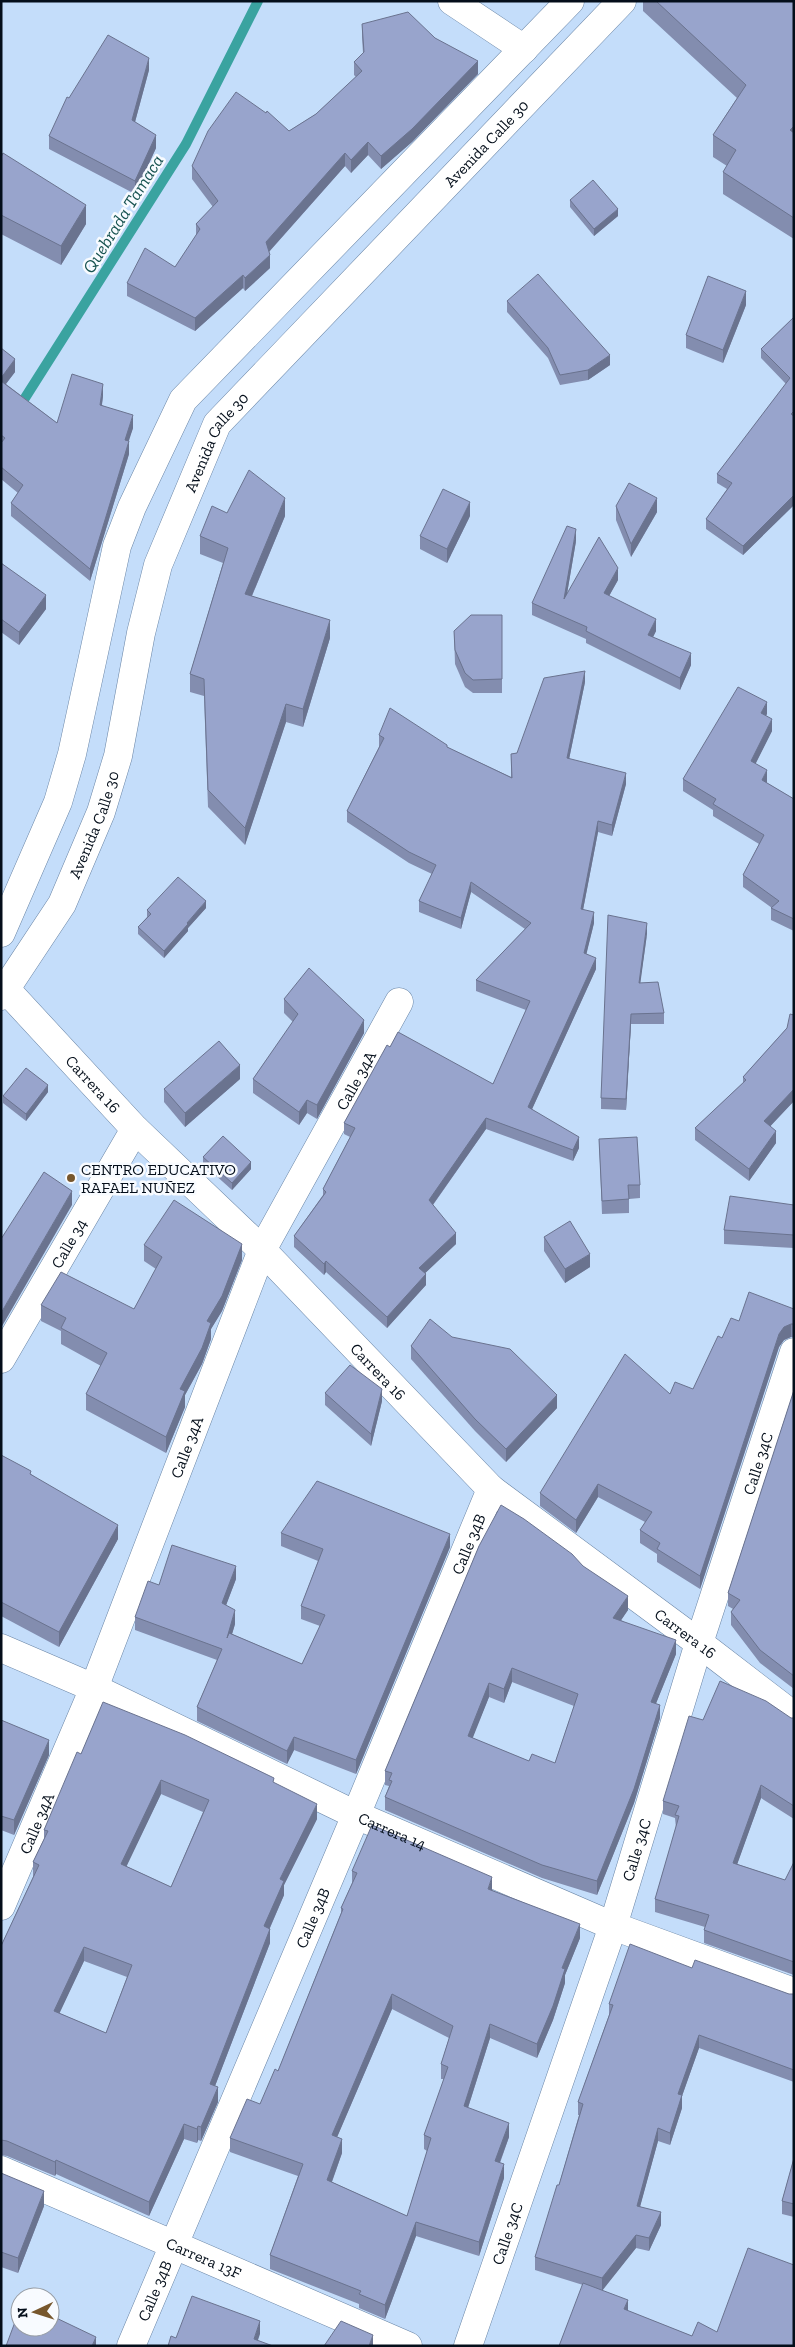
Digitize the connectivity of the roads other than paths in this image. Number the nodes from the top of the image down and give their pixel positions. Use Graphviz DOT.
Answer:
graph roads {
  1 [pos="452,1"];
  2 [pos="570,1"];
  3 [pos="622,1"];
  4 [pos="524,49"];
  5 [pos="1,933"];
  6 [pos="3,990"];
  7 [pos="399,1002"];
  8 [pos="135,1129"];
  9 [pos="262,1250"];
  10 [pos="794,1352"];
  11 [pos="1,1359"];
  12 [pos="491,1489"];
  13 [pos="699,1643"];
  14 [pos="1,1648"];
  15 [pos="94,1688"];
  16 [pos="794,1716"];
  17 [pos="356,1815"];
  18 [pos="1,1906"];
  19 [pos="613,1926"];
  20 [pos="794,1992"];
  21 [pos="1,2170"];
  22 [pos="173,2243"];
  23 [pos="130,2346"];
  24 [pos="408,2346"];
  25 [pos="468,2346"];
  1 -- 4 [label="street"];
  2 -- 4 [label="street"];
  3 -- 6 [label="street, Avenida Calle 30"];
  4 -- 5 [label="street"];
  6 -- 8 [label="street, Carrera 16"];
  7 -- 9 [label="street, Calle 34A"];
  8 -- 9 [label="street, Carrera 16"];
  8 -- 11 [label="street, Calle 34"];
  9 -- 12 [label="street, Carrera 16"];
  9 -- 15 [label="street, Calle 34A"];
  10 -- 13 [label="street, Calle 34C"];
  12 -- 13 [label="street, Carrera 16"];
  12 -- 17 [label="street, Calle 34B"];
  13 -- 16 [label="street, Carrera 16"];
  13 -- 19 [label="street, Calle 34C"];
  14 -- 15 [label="street, Carrera 14"];
  15 -- 17 [label="street, Carrera 14"];
  15 -- 18 [label="street, Calle 34A"];
  17 -- 19 [label="street, Carrera 14"];
  17 -- 22 [label="street, Calle 34B"];
  19 -- 20 [label="street, Carrera 14"];
  19 -- 25 [label="street, Calle 34C"];
  21 -- 22 [label="street, Carrera 13F"];
  22 -- 23 [label="street, Calle 34B"];
  22 -- 24 [label="street, Carrera 13F"];
}
